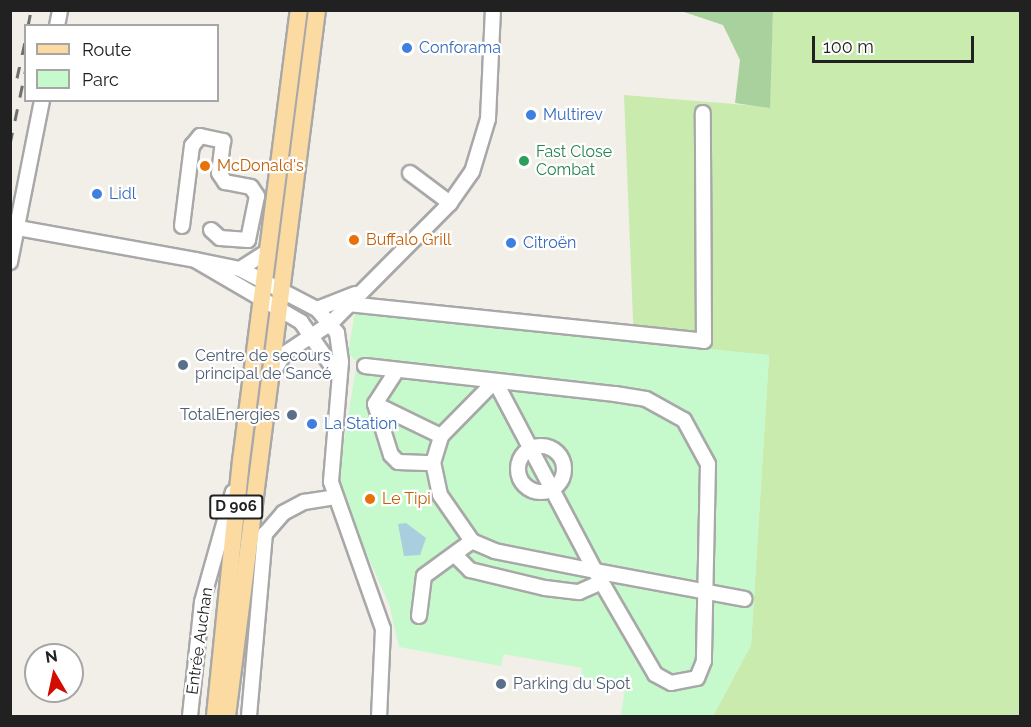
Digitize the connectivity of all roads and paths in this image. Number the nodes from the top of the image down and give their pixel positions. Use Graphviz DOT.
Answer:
graph roads {
  1 [pos="299,10"];
  2 [pos="316,10"];
  3 [pos="493,10"];
  4 [pos="42,102"];
  5 [pos="703,113"];
  6 [pos="410,173"];
  7 [pos="450,203"];
  8 [pos="182,226"];
  9 [pos="18,228"];
  10 [pos="211,230"];
  11 [pos="268,251"];
  12 [pos="195,260"];
  13 [pos="10,262"];
  14 [pos="240,269"];
  15 [pos="264,280"];
  16 [pos="281,288"];
  17 [pos="261,298"];
  18 [pos="352,299"];
  19 [pos="279,306"];
  20 [pos="317,309"];
  21 [pos="331,323"];
  22 [pos="311,334"];
  23 [pos="364,366"];
  24 [pos="397,370"];
  25 [pos="338,375"];
  26 [pos="270,379"];
  27 [pos="495,381"];
  28 [pos="375,404"];
  29 [pos="441,436"];
  30 [pos="530,448"];
  31 [pos="241,461"];
  32 [pos="433,464"];
  33 [pos="552,490"];
  34 [pos="334,497"];
  35 [pos="472,540"];
  36 [pos="456,556"];
  37 [pos="598,576"];
  38 [pos="706,589"];
  39 [pos="744,599"];
  40 [pos="418,616"];
  41 [pos="190,717"];
  42 [pos="215,717"];
  43 [pos="227,717"];
  44 [pos="249,717"];
  45 [pos="379,717"];
  1 -- 11 [label="main road, D 906"];
  2 -- 16 [label="main road, D 906"];
  3 -- 7 [label="street"];
  4 -- 9 [label="street"];
  5 -- 18 [label="street"];
  6 -- 7 [label="street"];
  7 -- 18 [label="street"];
  8 -- 10 [label="street"];
  9 -- 12 [label="street"];
  9 -- 13 [label="street"];
  11 -- 14 [label="street"];
  11 -- 15 [label="main road, D 906"];
  12 -- 14 [label="street"];
  12 -- 17 [label="street"];
  14 -- 15 [label="street"];
  15 -- 16 [label="street"];
  15 -- 17 [label="main road, D 906"];
  16 -- 19 [label="main road, D 906"];
  16 -- 20 [label="street"];
  17 -- 19 [label="street"];
  17 -- 31 [label="main road, D 906"];
  18 -- 20 [label="street"];
  18 -- 21 [label="street"];
  19 -- 22 [label="street"];
  19 -- 26 [label="main road, D 906"];
  20 -- 21 [label="street"];
  20 -- 22 [label="street"];
  21 -- 22 [label="street"];
  21 -- 25 [label="street"];
  22 -- 25 [label="street"];
  22 -- 26 [label="street"];
  23 -- 24 [label="street"];
  24 -- 27 [label="street"];
  24 -- 28 [label="street"];
  25 -- 34 [label="street"];
  26 -- 43 [label="main road, D 906"];
  27 -- 29 [label="street"];
  27 -- 30 [label="street"];
  27 -- 38 [label="street"];
  28 -- 29 [label="street"];
  28 -- 32 [label="street"];
  29 -- 32 [label="street"];
  30 -- 33 [label="street"];
  30 -- 33 [label="street"];
  30 -- 33 [label="street"];
  31 -- 41 [label="street, Entrée Auchan"];
  31 -- 42 [label="main road, D 906"];
  32 -- 35 [label="street"];
  33 -- 37 [label="street"];
  34 -- 44 [label="street"];
  34 -- 45 [label="street"];
  35 -- 36 [label="street"];
  35 -- 37 [label="street"];
  36 -- 37 [label="street"];
  36 -- 40 [label="street"];
  37 -- 38 [label="street"];
  37 -- 38 [label="street"];
  38 -- 39 [label="street"];
}
